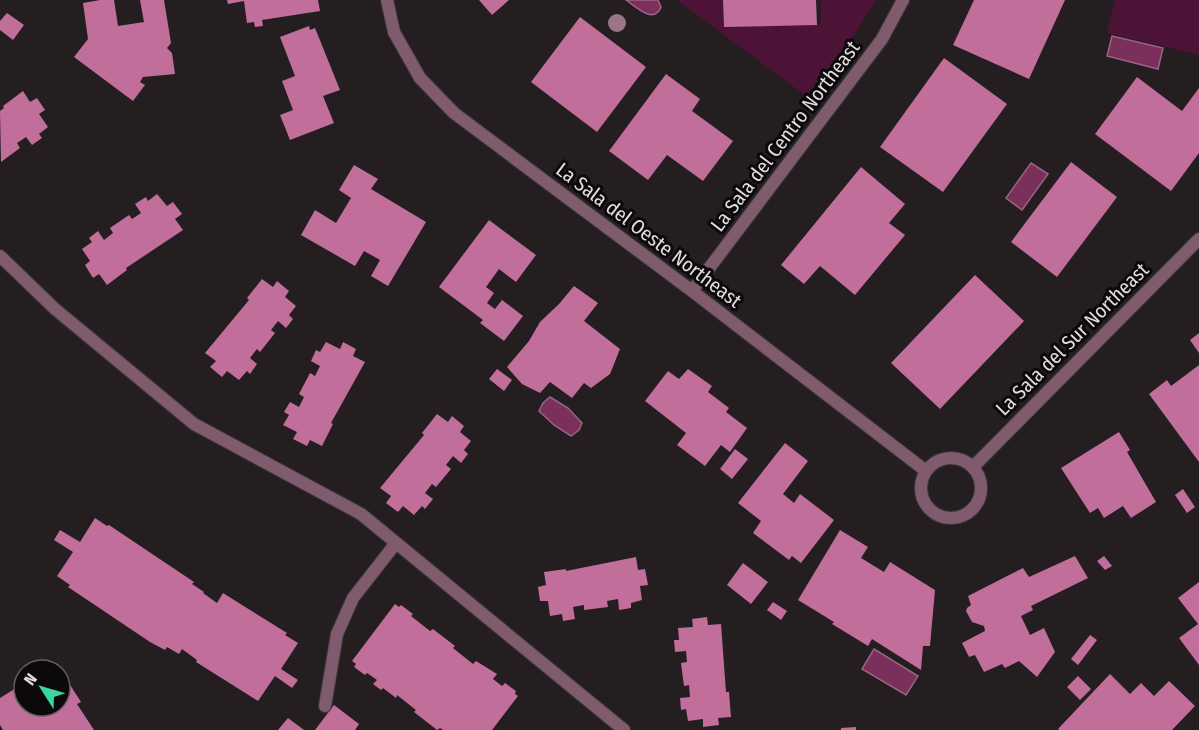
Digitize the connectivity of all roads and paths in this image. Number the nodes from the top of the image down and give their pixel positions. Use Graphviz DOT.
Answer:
graph roads {
  1 [pos="387,0"];
  2 [pos="903,0"];
  3 [pos="1199,239"];
  4 [pos="0,256"];
  5 [pos="692,291"];
  6 [pos="973,467"];
  7 [pos="926,471"];
  8 [pos="396,543"];
  9 [pos="325,706"];
  10 [pos="624,730"];
  1 -- 5 [label="street, La Sala del Oeste Northeast"];
  2 -- 5 [label="street, La Sala del Centro Northeast"];
  3 -- 6 [label="street, La Sala del Sur Northeast"];
  4 -- 8 [label="street"];
  5 -- 7 [label="street, La Sala del Oeste Northeast"];
  6 -- 7 [label="street"];
  6 -- 7 [label="street"];
  8 -- 9 [label="street"];
  8 -- 10 [label="street"];
}
